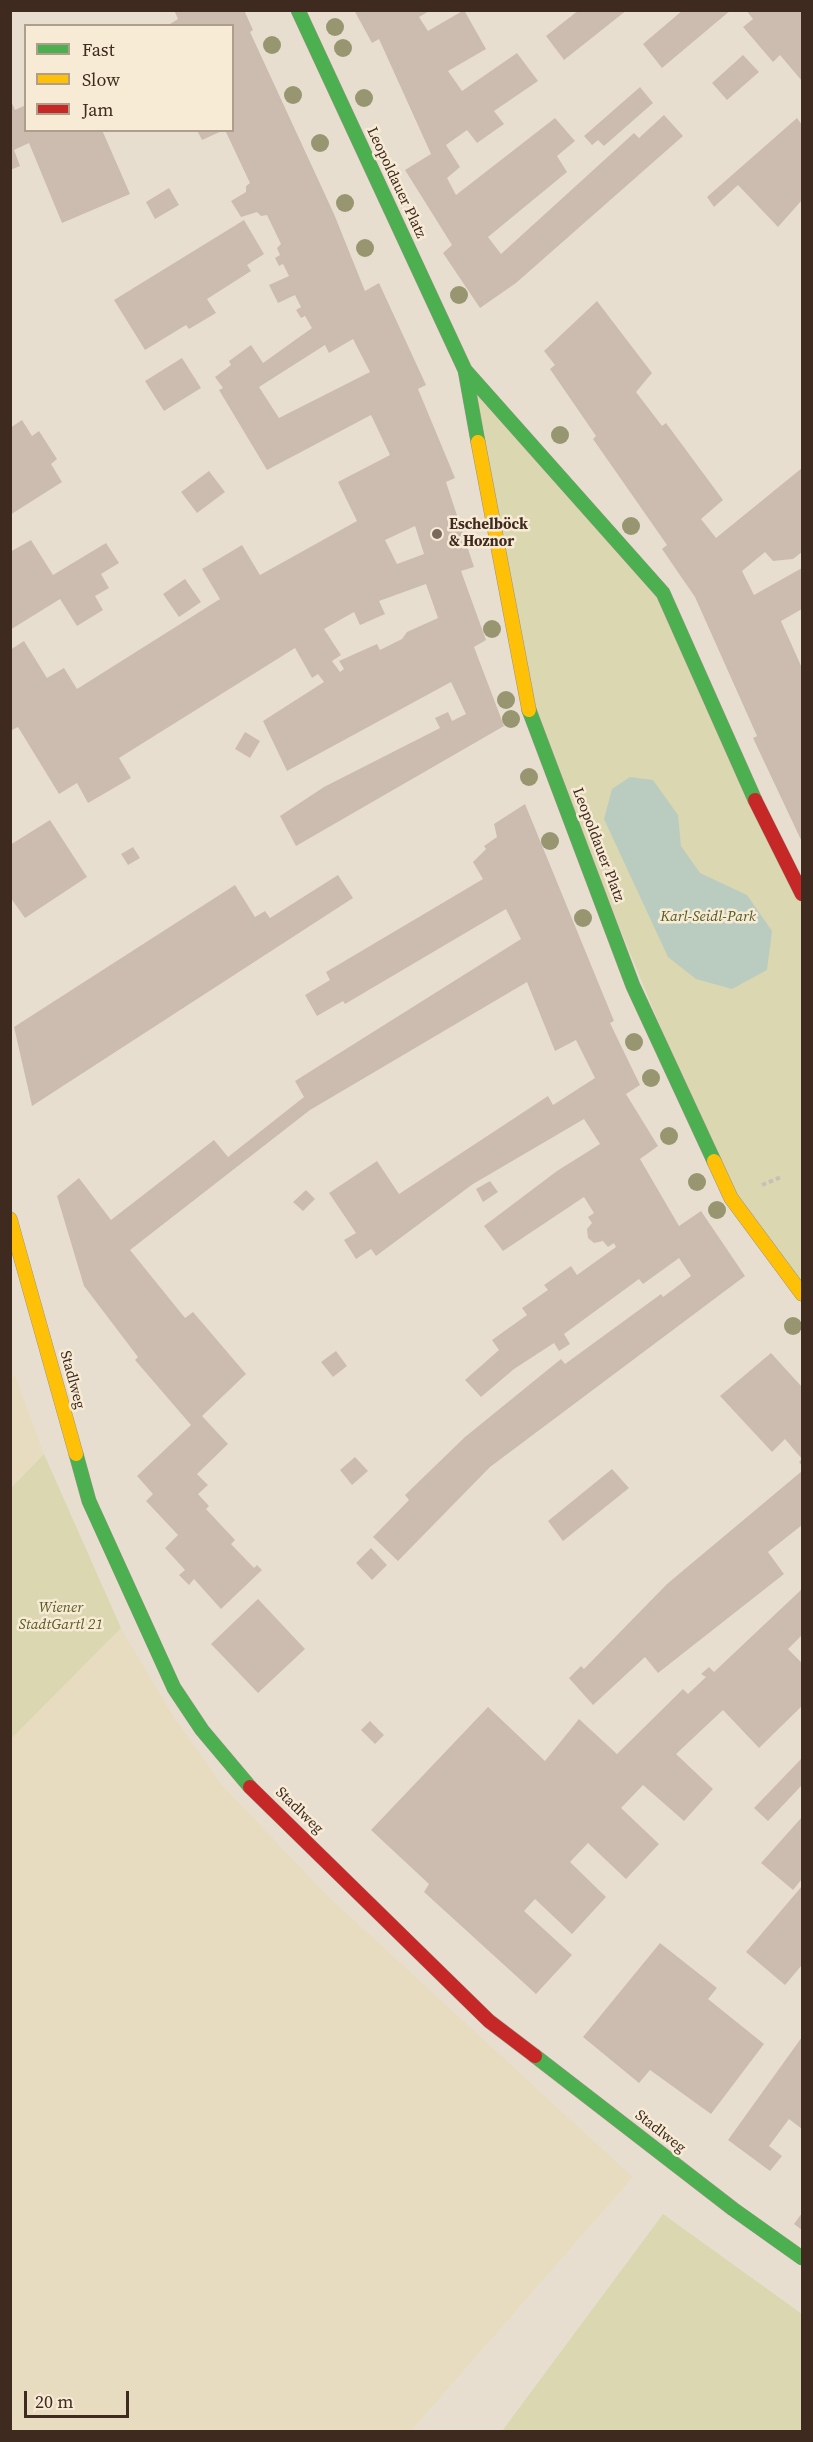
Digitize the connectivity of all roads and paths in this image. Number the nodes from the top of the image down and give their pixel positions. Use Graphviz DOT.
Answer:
graph roads {
  1 [pos="298,10"];
  2 [pos="465,370"];
  3 [pos="802,894"];
  4 [pos="10,1219"];
  5 [pos="802,1294"];
  6 [pos="802,2258"];
  1 -- 2 [label="street, Leopoldauer Platz"];
  2 -- 3 [label="street, Leopoldauer Platz"];
  2 -- 5 [label="street, Leopoldauer Platz"];
  4 -- 6 [label="street, Stadlweg"];
}
